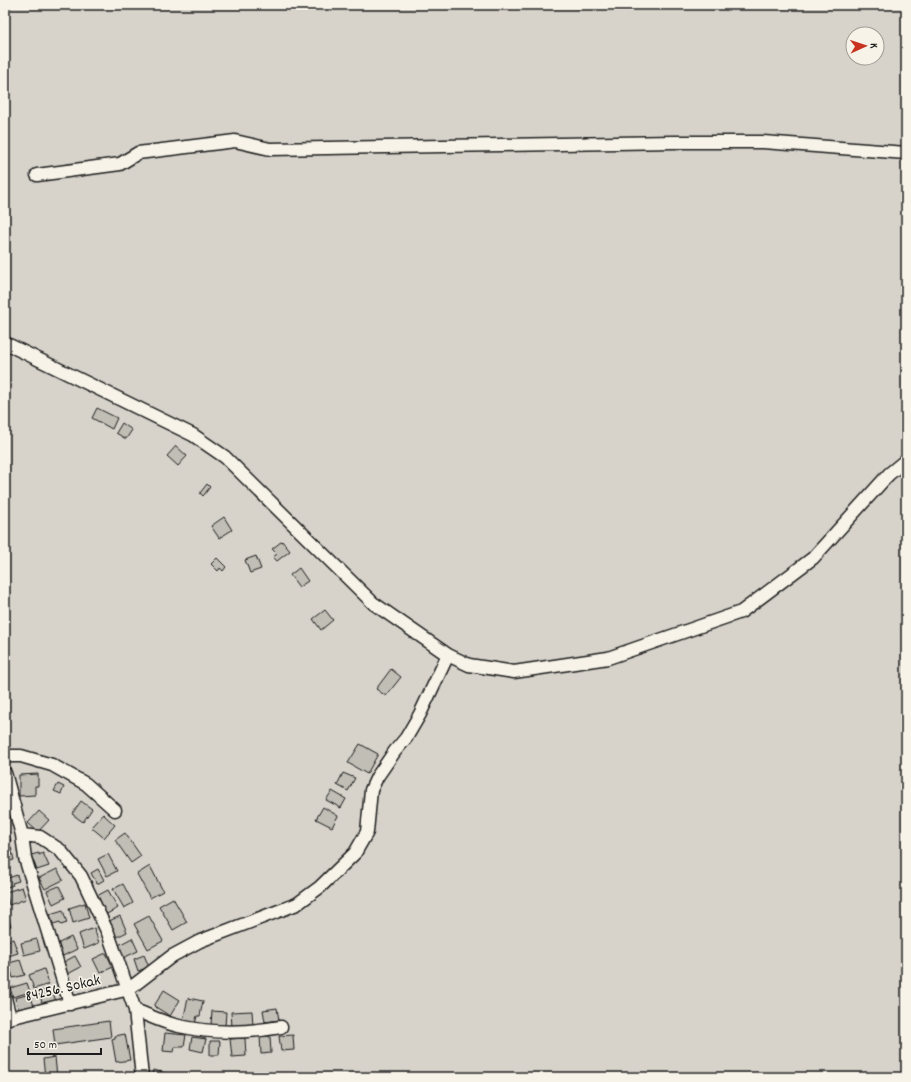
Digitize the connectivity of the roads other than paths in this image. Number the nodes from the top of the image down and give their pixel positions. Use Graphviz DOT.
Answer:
graph roads {
  1 [pos="906,153"];
  2 [pos="37,175"];
  3 [pos="5,343"];
  4 [pos="906,460"];
  5 [pos="448,655"];
  6 [pos="5,756"];
  7 [pos="5,773"];
  8 [pos="115,810"];
  9 [pos="22,835"];
  10 [pos="129,989"];
  11 [pos="5,998"];
  12 [pos="70,1004"];
  13 [pos="135,1010"];
  14 [pos="8,1019"];
  15 [pos="281,1027"];
  16 [pos="142,1077"];
  1 -- 2 [label="street"];
  3 -- 5 [label="street"];
  4 -- 5 [label="street"];
  5 -- 10 [label="street"];
  6 -- 8 [label="street"];
  7 -- 9 [label="street"];
  9 -- 10 [label="street"];
  9 -- 12 [label="street"];
  10 -- 12 [label="street, 84256. Sokak"];
  10 -- 13 [label="street"];
  11 -- 14 [label="street"];
  12 -- 14 [label="street, 84256. Sokak"];
  13 -- 15 [label="street"];
  13 -- 16 [label="street"];
}
